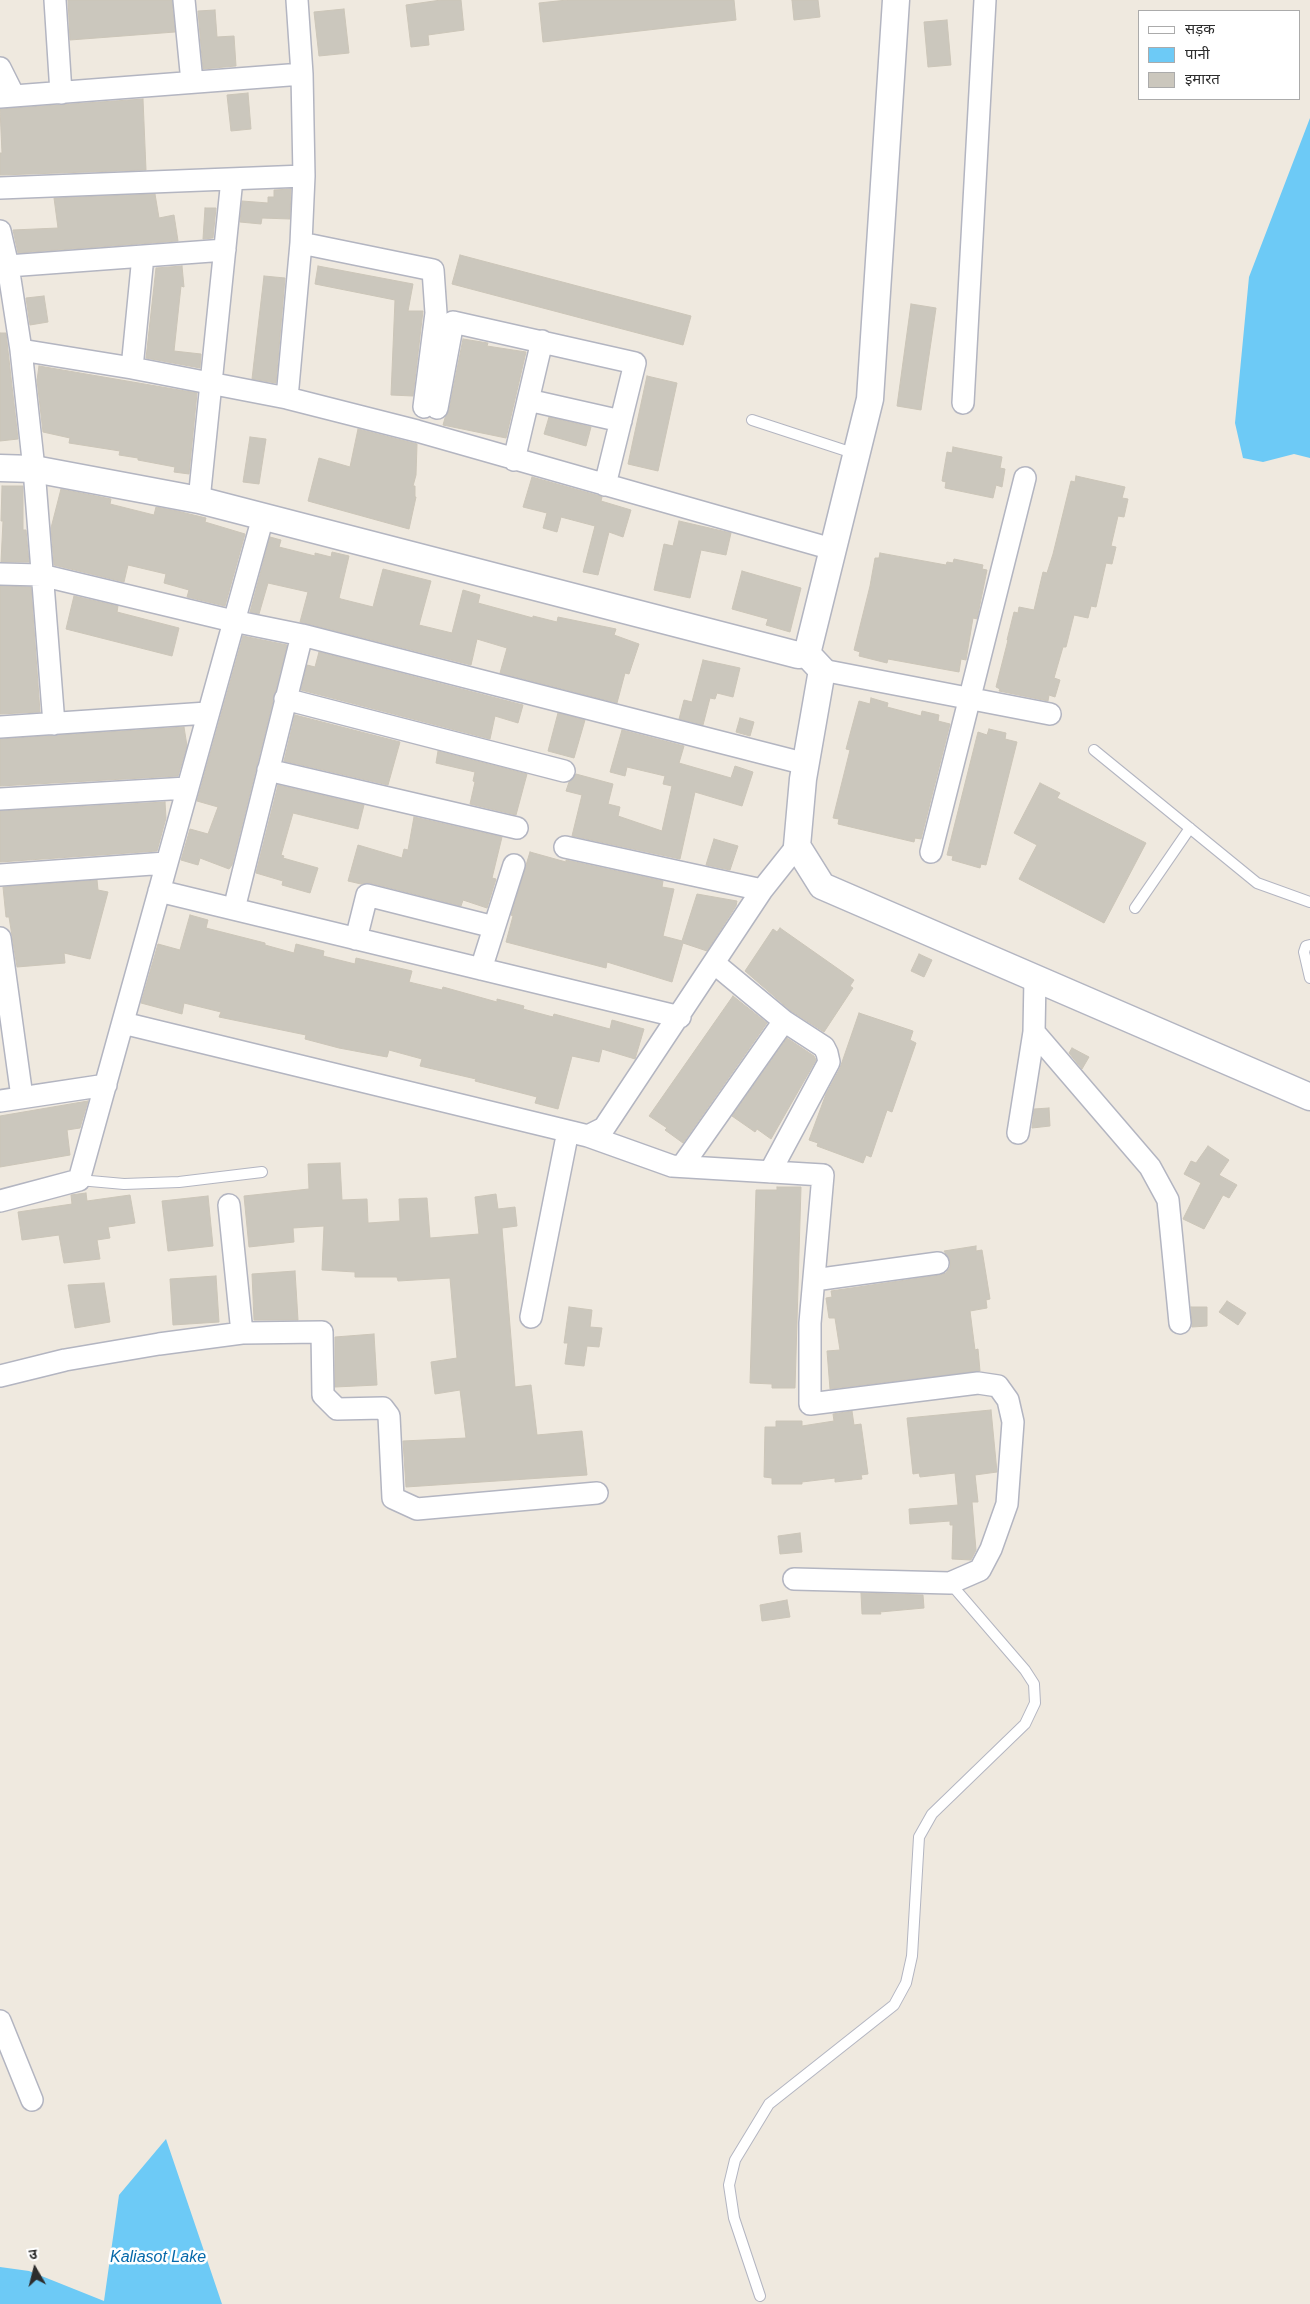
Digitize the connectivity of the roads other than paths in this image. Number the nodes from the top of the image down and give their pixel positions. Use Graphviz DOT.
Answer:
graph roads {
  1 [pos="55,0"];
  2 [pos="184,0"];
  3 [pos="296,0"];
  4 [pos="896,0"];
  5 [pos="984,0"];
  6 [pos="0,68"];
  7 [pos="302,74"];
  8 [pos="192,82"];
  9 [pos="61,93"];
  10 [pos="7,97"];
  11 [pos="304,176"];
  12 [pos="232,179"];
  13 [pos="0,188"];
  14 [pos="0,231"];
  15 [pos="301,243"];
  16 [pos="225,250"];
  17 [pos="143,256"];
  18 [pos="8,266"];
  19 [pos="542,341"];
  20 [pos="21,350"];
  21 [pos="132,368"];
  22 [pos="210,384"];
  23 [pos="287,398"];
  24 [pos="528,400"];
  25 [pos="963,403"];
  26 [pos="752,420"];
  27 [pos="621,421"];
  28 [pos="856,454"];
  29 [pos="514,460"];
  30 [pos="0,468"];
  31 [pos="34,469"];
  32 [pos="1025,478"];
  33 [pos="605,485"];
  34 [pos="199,500"];
  35 [pos="263,517"];
  36 [pos="832,548"];
  37 [pos="0,574"];
  38 [pos="41,575"];
  39 [pos="233,620"];
  40 [pos="302,635"];
  41 [pos="815,662"];
  42 [pos="970,697"];
  43 [pos="285,699"];
  44 [pos="207,713"];
  45 [pos="1050,714"];
  46 [pos="54,724"];
  47 [pos="0,727"];
  48 [pos="1094,750"];
  49 [pos="806,764"];
  50 [pos="268,770"];
  51 [pos="564,770"];
  52 [pos="187,788"];
  53 [pos="0,799"];
  54 [pos="517,828"];
  55 [pos="1190,828"];
  56 [pos="797,846"];
  57 [pos="565,847"];
  58 [pos="932,852"];
  59 [pos="166,863"];
  60 [pos="514,865"];
  61 [pos="0,875"];
  62 [pos="762,890"];
  63 [pos="159,891"];
  64 [pos="1310,902"];
  65 [pos="1135,908"];
  66 [pos="234,909"];
  67 [pos="494,927"];
  68 [pos="0,938"];
  69 [pos="356,939"];
  70 [pos="1310,945"];
  71 [pos="714,963"];
  72 [pos="481,969"];
  73 [pos="1035,978"];
  74 [pos="1310,978"];
  75 [pos="680,1016"];
  76 [pos="784,1021"];
  77 [pos="123,1023"];
  78 [pos="1034,1032"];
  79 [pos="106,1085"];
  80 [pos="22,1097"];
  81 [pos="1310,1097"];
  82 [pos="0,1101"];
  83 [pos="1018,1133"];
  84 [pos="578,1134"];
  85 [pos="682,1166"];
  86 [pos="262,1172"];
  87 [pos="770,1172"];
  88 [pos="79,1180"];
  89 [pos="0,1201"];
  90 [pos="229,1205"];
  91 [pos="938,1263"];
  92 [pos="814,1280"];
  93 [pos="531,1317"];
  94 [pos="1180,1323"];
  95 [pos="242,1333"];
  96 [pos="0,1376"];
  97 [pos="598,1493"];
  98 [pos="794,1579"];
  99 [pos="950,1582"];
  100 [pos="0,2021"];
  101 [pos="32,2100"];
  102 [pos="760,2296"];
  1 -- 9 [label="street"];
  2 -- 8 [label="street"];
  3 -- 7 [label="street"];
  4 -- 28 [label="street"];
  5 -- 25 [label="street"];
  6 -- 10 [label="street"];
  7 -- 8 [label="street"];
  7 -- 11 [label="street"];
  8 -- 9 [label="street"];
  9 -- 10 [label="street"];
  11 -- 12 [label="street"];
  11 -- 15 [label="street"];
  12 -- 13 [label="street"];
  12 -- 16 [label="street"];
  14 -- 18 [label="street"];
  15 -- 19 [label="street"];
  15 -- 23 [label="street"];
  16 -- 17 [label="street"];
  16 -- 22 [label="street"];
  17 -- 18 [label="street"];
  17 -- 21 [label="street"];
  18 -- 20 [label="street"];
  19 -- 24 [label="street"];
  19 -- 27 [label="street"];
  20 -- 21 [label="street"];
  20 -- 31 [label="street"];
  21 -- 22 [label="street"];
  22 -- 23 [label="street"];
  22 -- 34 [label="street"];
  23 -- 29 [label="street"];
  24 -- 27 [label="street"];
  24 -- 29 [label="street"];
  26 -- 28 [label="lane"];
  27 -- 33 [label="street"];
  28 -- 36 [label="street"];
  29 -- 33 [label="street"];
  30 -- 31 [label="street"];
  31 -- 34 [label="street"];
  31 -- 38 [label="street"];
  32 -- 42 [label="street"];
  33 -- 36 [label="street"];
  34 -- 35 [label="street"];
  35 -- 39 [label="street"];
  35 -- 41 [label="street"];
  36 -- 41 [label="street"];
  37 -- 38 [label="street"];
  38 -- 39 [label="street"];
  38 -- 46 [label="street"];
  39 -- 40 [label="street"];
  39 -- 44 [label="street"];
  40 -- 43 [label="street"];
  40 -- 49 [label="street"];
  41 -- 42 [label="street"];
  41 -- 49 [label="street"];
  42 -- 45 [label="street"];
  42 -- 58 [label="street"];
  43 -- 50 [label="street"];
  43 -- 51 [label="street"];
  44 -- 46 [label="street"];
  44 -- 52 [label="street"];
  46 -- 47 [label="street"];
  48 -- 55 [label="lane"];
  49 -- 56 [label="street"];
  50 -- 54 [label="street"];
  50 -- 66 [label="street"];
  52 -- 53 [label="street"];
  52 -- 59 [label="street"];
  55 -- 64 [label="lane"];
  55 -- 65 [label="lane"];
  56 -- 62 [label="street"];
  56 -- 73 [label="street"];
  57 -- 62 [label="street"];
  59 -- 61 [label="street"];
  59 -- 63 [label="street"];
  60 -- 67 [label="street"];
  62 -- 71 [label="street"];
  63 -- 66 [label="street"];
  63 -- 77 [label="street"];
  66 -- 69 [label="street"];
  67 -- 69 [label="street"];
  67 -- 72 [label="street"];
  68 -- 80 [label="street"];
  69 -- 72 [label="street"];
  70 -- 74 [label="lane"];
  71 -- 75 [label="street"];
  71 -- 76 [label="street"];
  72 -- 75 [label="street"];
  73 -- 78 [label="street"];
  73 -- 81 [label="street"];
  75 -- 84 [label="street"];
  76 -- 85 [label="street"];
  76 -- 87 [label="street"];
  77 -- 79 [label="street"];
  77 -- 84 [label="street"];
  78 -- 83 [label="street"];
  78 -- 94 [label="street"];
  79 -- 80 [label="street"];
  79 -- 88 [label="street"];
  80 -- 82 [label="street"];
  84 -- 85 [label="street"];
  84 -- 93 [label="street"];
  85 -- 87 [label="street"];
  86 -- 88 [label="lane"];
  87 -- 92 [label="street"];
  88 -- 89 [label="street"];
  90 -- 95 [label="street"];
  91 -- 92 [label="street"];
  92 -- 99 [label="street"];
  95 -- 96 [label="street"];
  95 -- 97 [label="street"];
  98 -- 99 [label="street"];
  99 -- 102 [label="lane"];
  100 -- 101 [label="street"];
}
